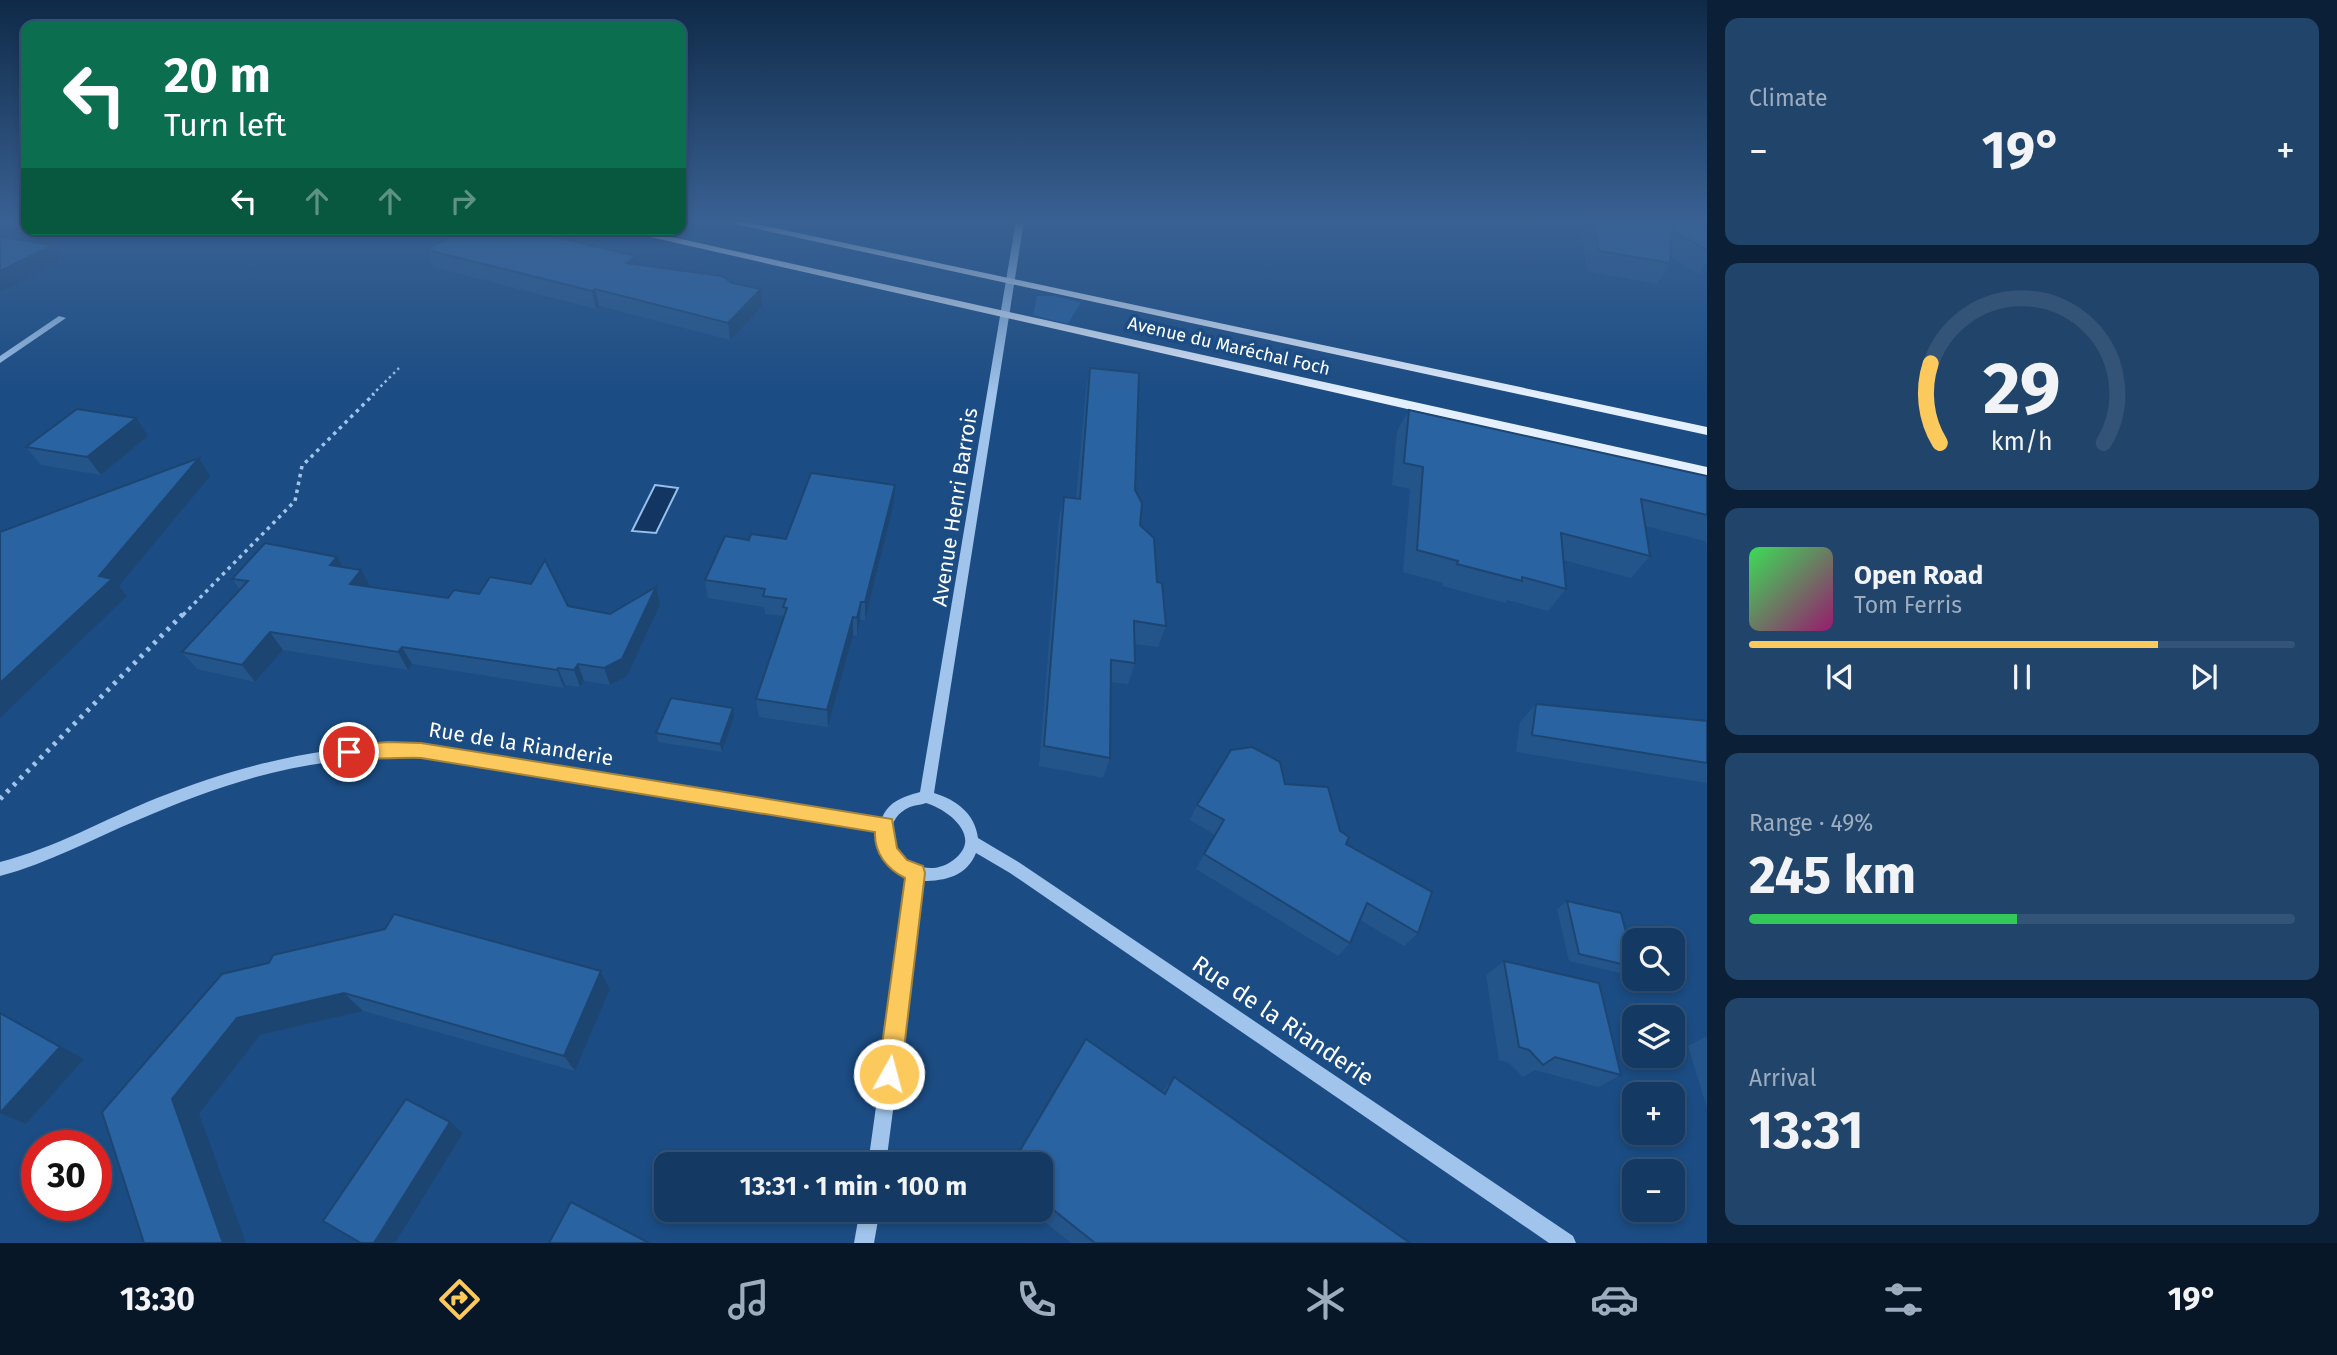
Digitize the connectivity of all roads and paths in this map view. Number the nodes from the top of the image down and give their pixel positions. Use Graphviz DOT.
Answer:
graph roads {
  1 [pos="847,279"];
  2 [pos="996,279"];
  3 [pos="1010,279"];
  4 [pos="1010,282"];
  5 [pos="1005,314"];
  6 [pos="62,318"];
  7 [pos="0,360"];
  8 [pos="399,368"];
  9 [pos="1707,431"];
  10 [pos="1707,472"];
  11 [pos="926,797"];
  12 [pos="0,799"];
  13 [pos="885,825"];
  14 [pos="971,842"];
  15 [pos="0,869"];
  16 [pos="916,873"];
  17 [pos="879,1152"];
  18 [pos="868,1222"];
  19 [pos="864,1243"];
  20 [pos="1566,1243"];
  1 -- 5 [label="main road, Avenue du Maréchal Foch"];
  2 -- 4 [label="main road, Avenue du Maréchal Foch"];
  3 -- 4 [label="street, Avenue Henri Barrois"];
  4 -- 5 [label="street, Avenue Henri Barrois"];
  4 -- 9 [label="main road, Avenue du Maréchal Foch"];
  5 -- 10 [label="main road, Avenue du Maréchal Foch"];
  5 -- 11 [label="street, Avenue Henri Barrois"];
  6 -- 7 [label="street"];
  8 -- 12 [label="path"];
  11 -- 13 [label="street"];
  11 -- 14 [label="street"];
  13 -- 15 [label="street, Rue de la Rianderie"];
  13 -- 16 [label="street"];
  14 -- 16 [label="street"];
  14 -- 20 [label="street, Rue de la Rianderie"];
  16 -- 17 [label="street"];
  18 -- 19 [label="street"];
}
